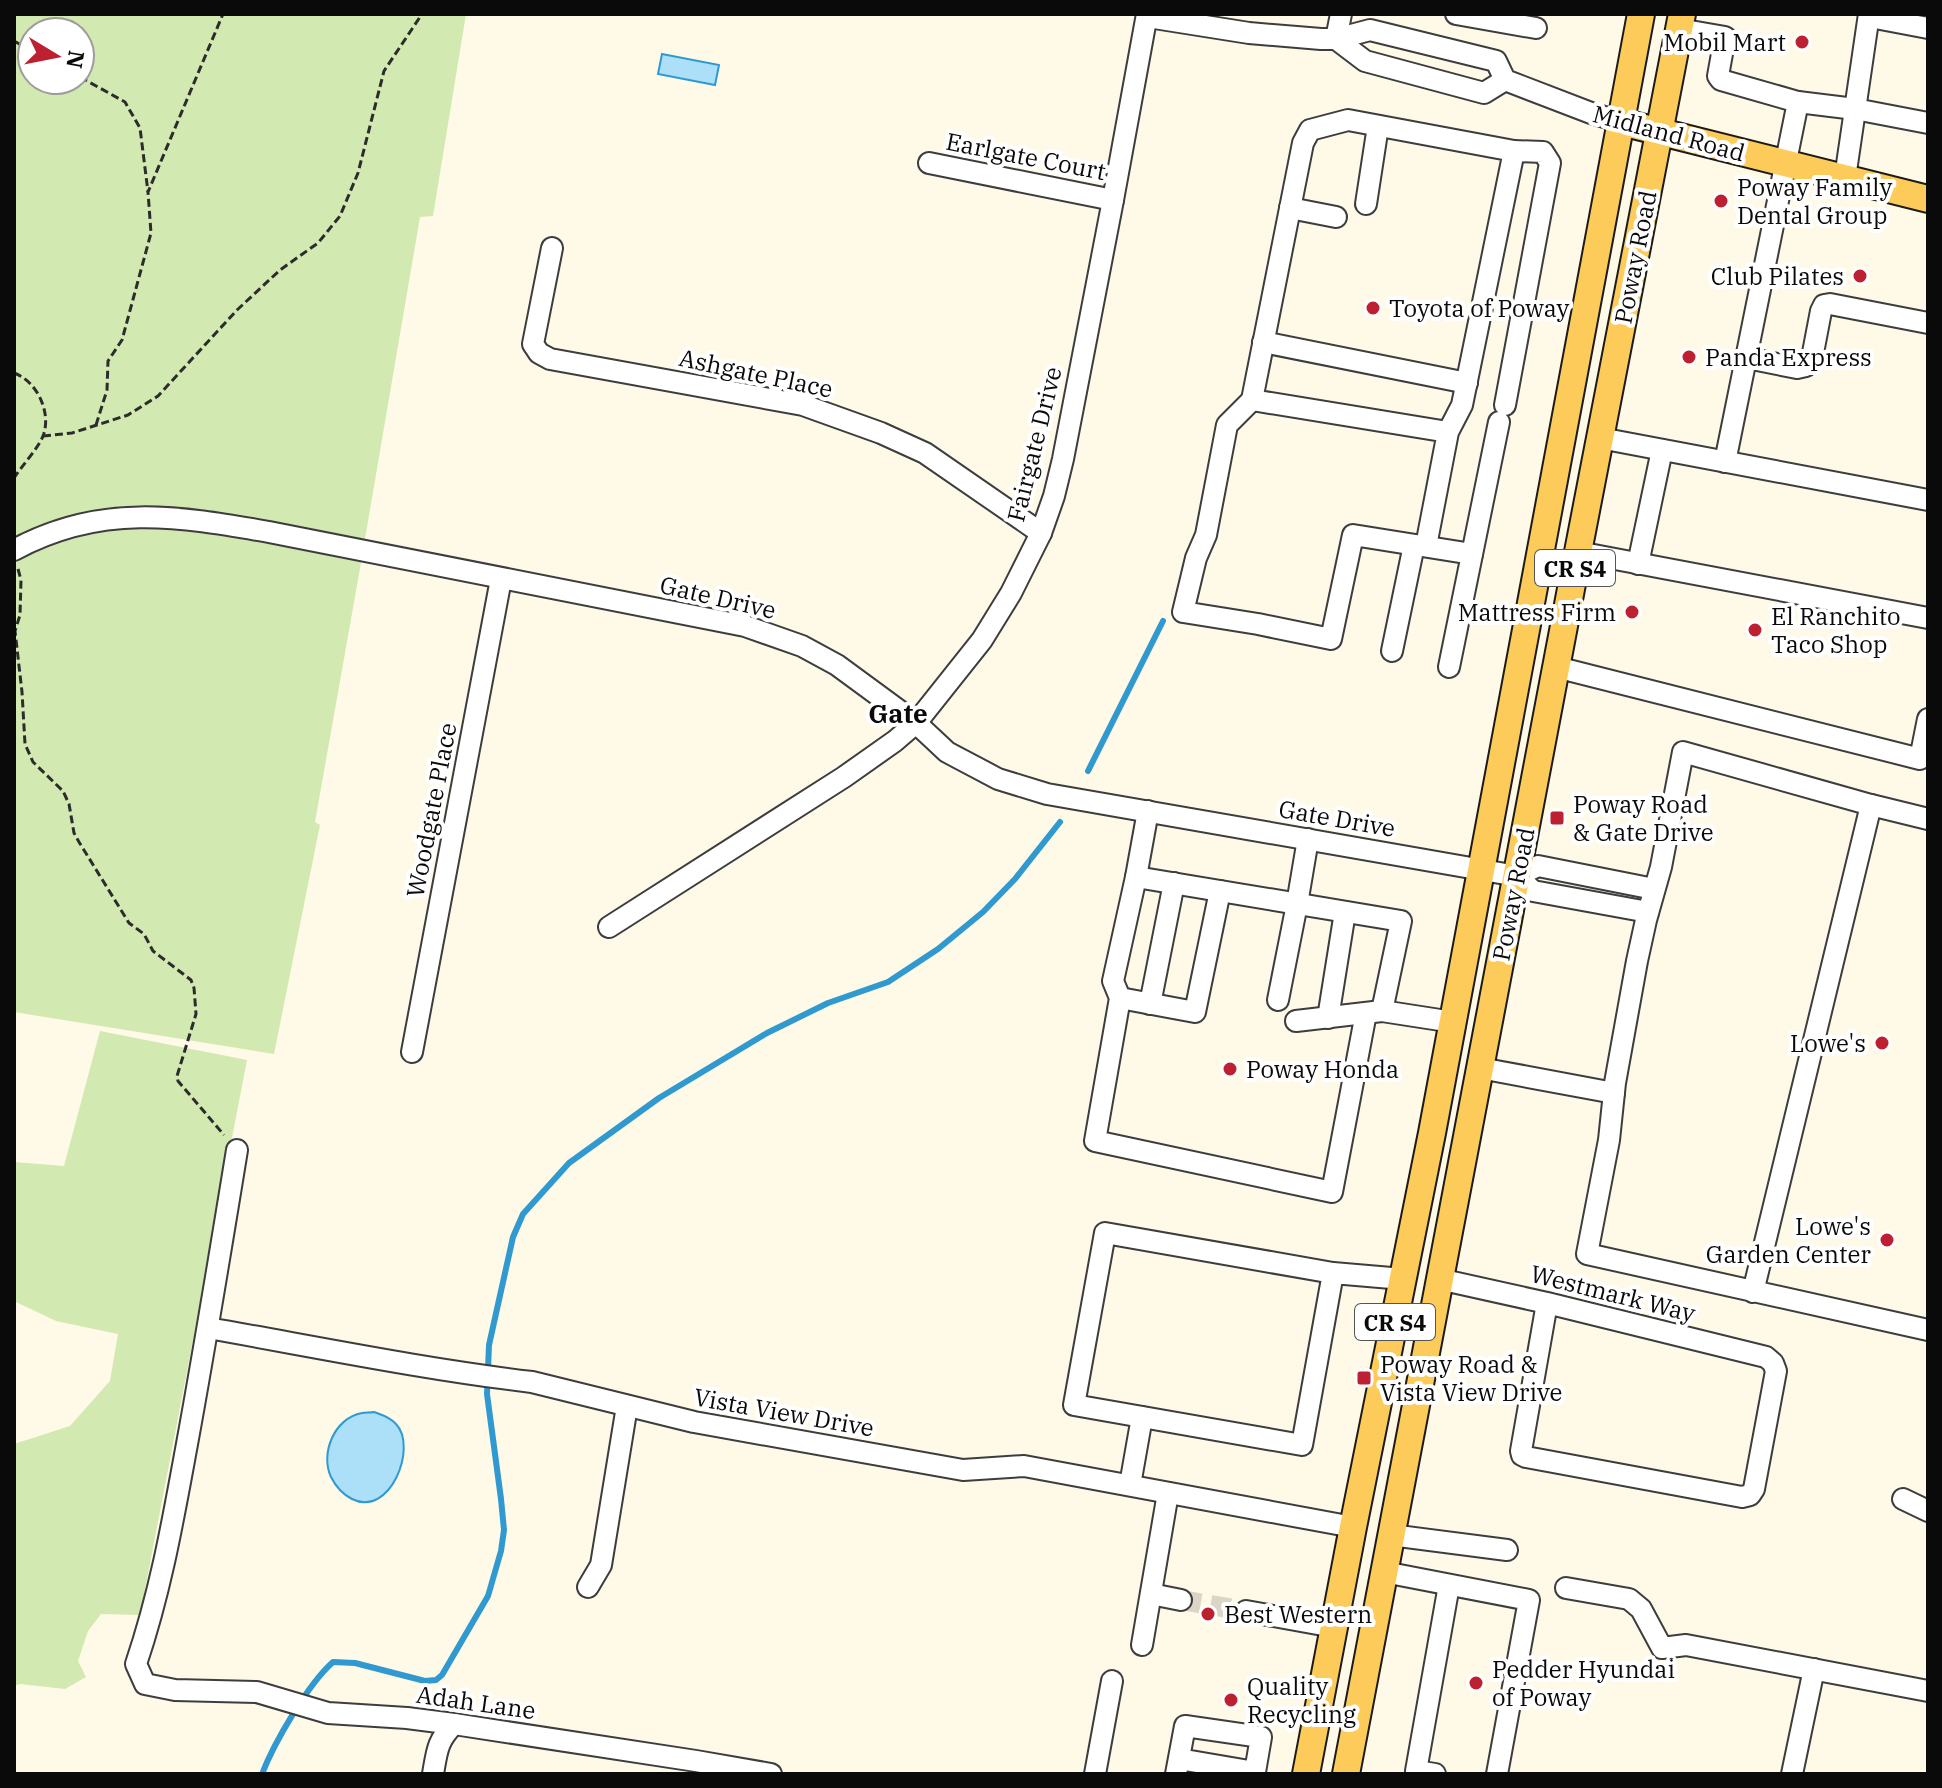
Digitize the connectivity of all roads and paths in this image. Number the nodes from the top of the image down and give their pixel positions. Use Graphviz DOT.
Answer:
graph roads {
  1 [pos="223,14"];
  2 [pos="422,14"];
  3 [pos="1341,14"];
  4 [pos="1456,14"];
  5 [pos="1641,14"];
  6 [pos="1148,15"];
  7 [pos="1870,16"];
  8 [pos="1681,22"];
  9 [pos="1536,28"];
  10 [pos="1928,28"];
  11 [pos="1336,39"];
  12 [pos="1505,80"];
  13 [pos="96,86"];
  14 [pos="1798,102"];
  15 [pos="1855,109"];
  16 [pos="1621,122"];
  17 [pos="1928,123"];
  18 [pos="1378,126"];
  19 [pos="1659,132"];
  20 [pos="1514,151"];
  21 [pos="929,163"];
  22 [pos="1786,164"];
  23 [pos="1845,178"];
  24 [pos="148,192"];
  25 [pos="1928,199"];
  26 [pos="1113,200"];
  27 [pos="1366,204"];
  28 [pos="1290,208"];
  29 [pos="1336,217"];
  30 [pos="552,248"];
  31 [pos="1595,262"];
  32 [pos="1928,323"];
  33 [pos="1263,342"];
  34 [pos="1747,358"];
  35 [pos="14,373"];
  36 [pos="1467,383"];
  37 [pos="1252,400"];
  38 [pos="1566,417"];
  39 [pos="96,425"];
  40 [pos="1448,432"];
  41 [pos="43,436"];
  42 [pos="1600,438"];
  43 [pos="1662,450"];
  44 [pos="1725,462"];
  45 [pos="14,478"];
  46 [pos="1928,500"];
  47 [pos="1041,533"];
  48 [pos="1420,546"];
  49 [pos="14,550"];
  50 [pos="1578,552"];
  51 [pos="1472,554"];
  52 [pos="14,558"];
  53 [pos="1638,564"];
  54 [pos="501,579"];
  55 [pos="1570,596"];
  56 [pos="1928,618"];
  57 [pos="1392,651"];
  58 [pos="1449,667"];
  59 [pos="1556,667"];
  60 [pos="1928,719"];
  61 [pos="916,723"];
  62 [pos="1924,760"];
  63 [pos="1871,805"];
  64 [pos="1148,811"];
  65 [pos="1928,819"];
  66 [pos="1308,839"];
  67 [pos="1482,870"];
  68 [pos="1517,876"];
  69 [pos="1136,877"];
  70 [pos="1174,883"];
  71 [pos="1654,889"];
  72 [pos="1220,891"];
  73 [pos="1297,904"];
  74 [pos="1345,912"];
  75 [pos="1648,912"];
  76 [pos="609,927"];
  77 [pos="1120,998"];
  78 [pos="1278,1000"];
  79 [pos="1150,1004"];
  80 [pos="1374,1012"];
  81 [pos="1328,1018"];
  82 [pos="1296,1021"];
  83 [pos="1453,1022"];
  84 [pos="412,1052"];
  85 [pos="1480,1068"];
  86 [pos="1614,1093"];
  87 [pos="1432,1133"];
  88 [pos="237,1150"];
  89 [pos="1333,1273"];
  90 [pos="1403,1279"];
  91 [pos="1439,1279"];
  92 [pos="1753,1292"];
  93 [pos="1547,1303"];
  94 [pos="208,1328"];
  95 [pos="1928,1330"];
  96 [pos="627,1406"];
  97 [pos="1142,1417"];
  98 [pos="1130,1485"];
  99 [pos="1168,1493"];
  100 [pos="1399,1494"];
  101 [pos="1903,1499"];
  102 [pos="1928,1511"];
  103 [pos="1353,1527"];
  104 [pos="1391,1535"];
  105 [pos="1507,1550"];
  106 [pos="1384,1572"];
  107 [pos="1449,1585"];
  108 [pos="588,1587"];
  109 [pos="1566,1588"];
  110 [pos="1151,1594"];
  111 [pos="1181,1600"];
  112 [pos="1246,1611"];
  113 [pos="1334,1627"];
  114 [pos="1142,1645"];
  115 [pos="1814,1669"];
  116 [pos="1112,1681"];
  117 [pos="1928,1691"];
  118 [pos="454,1724"];
  119 [pos="740,1771"];
  120 [pos="433,1774"];
  121 [pos="771,1774"];
  122 [pos="1095,1774"];
  123 [pos="1306,1774"];
  124 [pos="1325,1774"];
  125 [pos="1346,1774"];
  126 [pos="1435,1774"];
  127 [pos="1497,1774"];
  128 [pos="1792,1774"];
  1 -- 24 [label="path"];
  2 -- 39 [label="path"];
  3 -- 11 [label="street"];
  4 -- 9 [label="street"];
  5 -- 16 [label="main road, Poway Road / CR S4"];
  6 -- 11 [label="street, Midland Road"];
  6 -- 26 [label="street, Fairgate Drive"];
  7 -- 10 [label="street"];
  7 -- 15 [label="street"];
  8 -- 14 [label="street"];
  8 -- 19 [label="main road, Poway Road / CR S4"];
  11 -- 12 [label="street"];
  11 -- 12 [label="street, Midland Road"];
  12 -- 16 [label="street, Midland Road"];
  13 -- 24 [label="path"];
  14 -- 15 [label="street"];
  14 -- 22 [label="street"];
  15 -- 17 [label="street"];
  15 -- 23 [label="street"];
  16 -- 19 [label="main road, Midland Road"];
  16 -- 31 [label="main road, Poway Road / CR S4"];
  18 -- 20 [label="street"];
  18 -- 27 [label="street"];
  18 -- 28 [label="street"];
  19 -- 22 [label="main road, Midland Road"];
  19 -- 42 [label="main road, Poway Road / CR S4"];
  20 -- 36 [label="street"];
  20 -- 51 [label="street"];
  21 -- 26 [label="street, Earlgate Court"];
  22 -- 23 [label="main road, Midland Road"];
  22 -- 34 [label="street"];
  23 -- 25 [label="main road, Midland Road"];
  24 -- 39 [label="path"];
  26 -- 47 [label="street, Fairgate Drive"];
  28 -- 29 [label="street"];
  28 -- 33 [label="street"];
  30 -- 47 [label="street, Ashgate Place"];
  31 -- 38 [label="main road, Poway Road / CR S4"];
  31 -- 42 [label="main road"];
  32 -- 34 [label="street"];
  33 -- 36 [label="street"];
  33 -- 37 [label="street"];
  34 -- 44 [label="street"];
  35 -- 41 [label="path"];
  36 -- 40 [label="street"];
  37 -- 40 [label="street"];
  37 -- 48 [label="street"];
  38 -- 55 [label="main road"];
  38 -- 67 [label="main road, Poway Road / CR S4"];
  39 -- 41 [label="path"];
  40 -- 48 [label="street"];
  41 -- 45 [label="path"];
  42 -- 43 [label="street"];
  42 -- 50 [label="main road, Poway Road / CR S4"];
  43 -- 44 [label="street"];
  43 -- 53 [label="street"];
  44 -- 46 [label="street"];
  47 -- 61 [label="street, Fairgate Drive"];
  48 -- 51 [label="street"];
  48 -- 57 [label="street"];
  49 -- 54 [label="street, Gate Drive"];
  50 -- 53 [label="street"];
  50 -- 55 [label="main road, Poway Road / CR S4"];
  51 -- 58 [label="street"];
  52 -- 88 [label="path"];
  53 -- 56 [label="street"];
  54 -- 61 [label="street, Gate Drive"];
  54 -- 84 [label="street, Woodgate Place"];
  55 -- 59 [label="main road, Poway Road / CR S4"];
  59 -- 62 [label="street"];
  59 -- 68 [label="main road, Poway Road / CR S4"];
  60 -- 62 [label="street"];
  61 -- 64 [label="street, Gate Drive"];
  61 -- 76 [label="street, Fairgate Drive"];
  63 -- 65 [label="street"];
  63 -- 71 [label="street"];
  63 -- 92 [label="street"];
  64 -- 66 [label="street, Gate Drive"];
  64 -- 69 [label="street"];
  66 -- 67 [label="street, Gate Drive"];
  66 -- 73 [label="street"];
  67 -- 68 [label="street, Gate Drive"];
  67 -- 83 [label="main road, Poway Road / CR S4"];
  68 -- 71 [label="street"];
  68 -- 75 [label="street"];
  68 -- 85 [label="main road, Poway Road / CR S4"];
  69 -- 70 [label="street"];
  69 -- 77 [label="street"];
  70 -- 72 [label="street"];
  70 -- 79 [label="street"];
  71 -- 75 [label="street"];
  72 -- 73 [label="street"];
  72 -- 79 [label="street"];
  73 -- 74 [label="street"];
  73 -- 78 [label="street"];
  74 -- 80 [label="street"];
  74 -- 81 [label="street"];
  75 -- 86 [label="street"];
  77 -- 79 [label="street"];
  77 -- 80 [label="street"];
  80 -- 81 [label="street"];
  80 -- 83 [label="street"];
  81 -- 82 [label="street"];
  83 -- 87 [label="main road, Poway Road / CR S4"];
  85 -- 86 [label="street"];
  85 -- 91 [label="main road, Poway Road / CR S4"];
  86 -- 92 [label="street"];
  87 -- 90 [label="main road, Poway Road / CR S4"];
  87 -- 91 [label="main road"];
  88 -- 94 [label="street"];
  89 -- 90 [label="street"];
  89 -- 97 [label="street"];
  89 -- 97 [label="street"];
  90 -- 100 [label="main road"];
  90 -- 103 [label="main road, Poway Road / CR S4"];
  91 -- 93 [label="street, Westmark Way"];
  91 -- 100 [label="main road, Poway Road / CR S4"];
  92 -- 95 [label="street"];
  93 -- 93 [label="street, Westmark Way"];
  94 -- 96 [label="street, Vista View Drive"];
  94 -- 118 [label="street, Adah Lane"];
  96 -- 98 [label="street, Vista View Drive"];
  96 -- 108 [label="street"];
  97 -- 98 [label="street"];
  98 -- 99 [label="street, Vista View Drive"];
  99 -- 103 [label="street, Vista View Drive"];
  99 -- 110 [label="street"];
  100 -- 104 [label="main road, Poway Road / CR S4"];
  101 -- 102 [label="street"];
  103 -- 113 [label="main road, Poway Road / CR S4"];
  103 -- 124 [label="main road"];
  104 -- 105 [label="street"];
  104 -- 106 [label="main road, Poway Road / CR S4"];
  106 -- 107 [label="street"];
  106 -- 125 [label="main road, Poway Road / CR S4"];
  107 -- 126 [label="street"];
  107 -- 127 [label="street"];
  109 -- 115 [label="street"];
  110 -- 111 [label="street"];
  110 -- 114 [label="street"];
  112 -- 113 [label="street"];
  113 -- 123 [label="main road, Poway Road / CR S4"];
  115 -- 117 [label="street"];
  115 -- 128 [label="street"];
  116 -- 122 [label="street"];
  118 -- 119 [label="street, Adah Lane"];
  118 -- 120 [label="street"];
  119 -- 121 [label="street, Adah Lane"];
}
